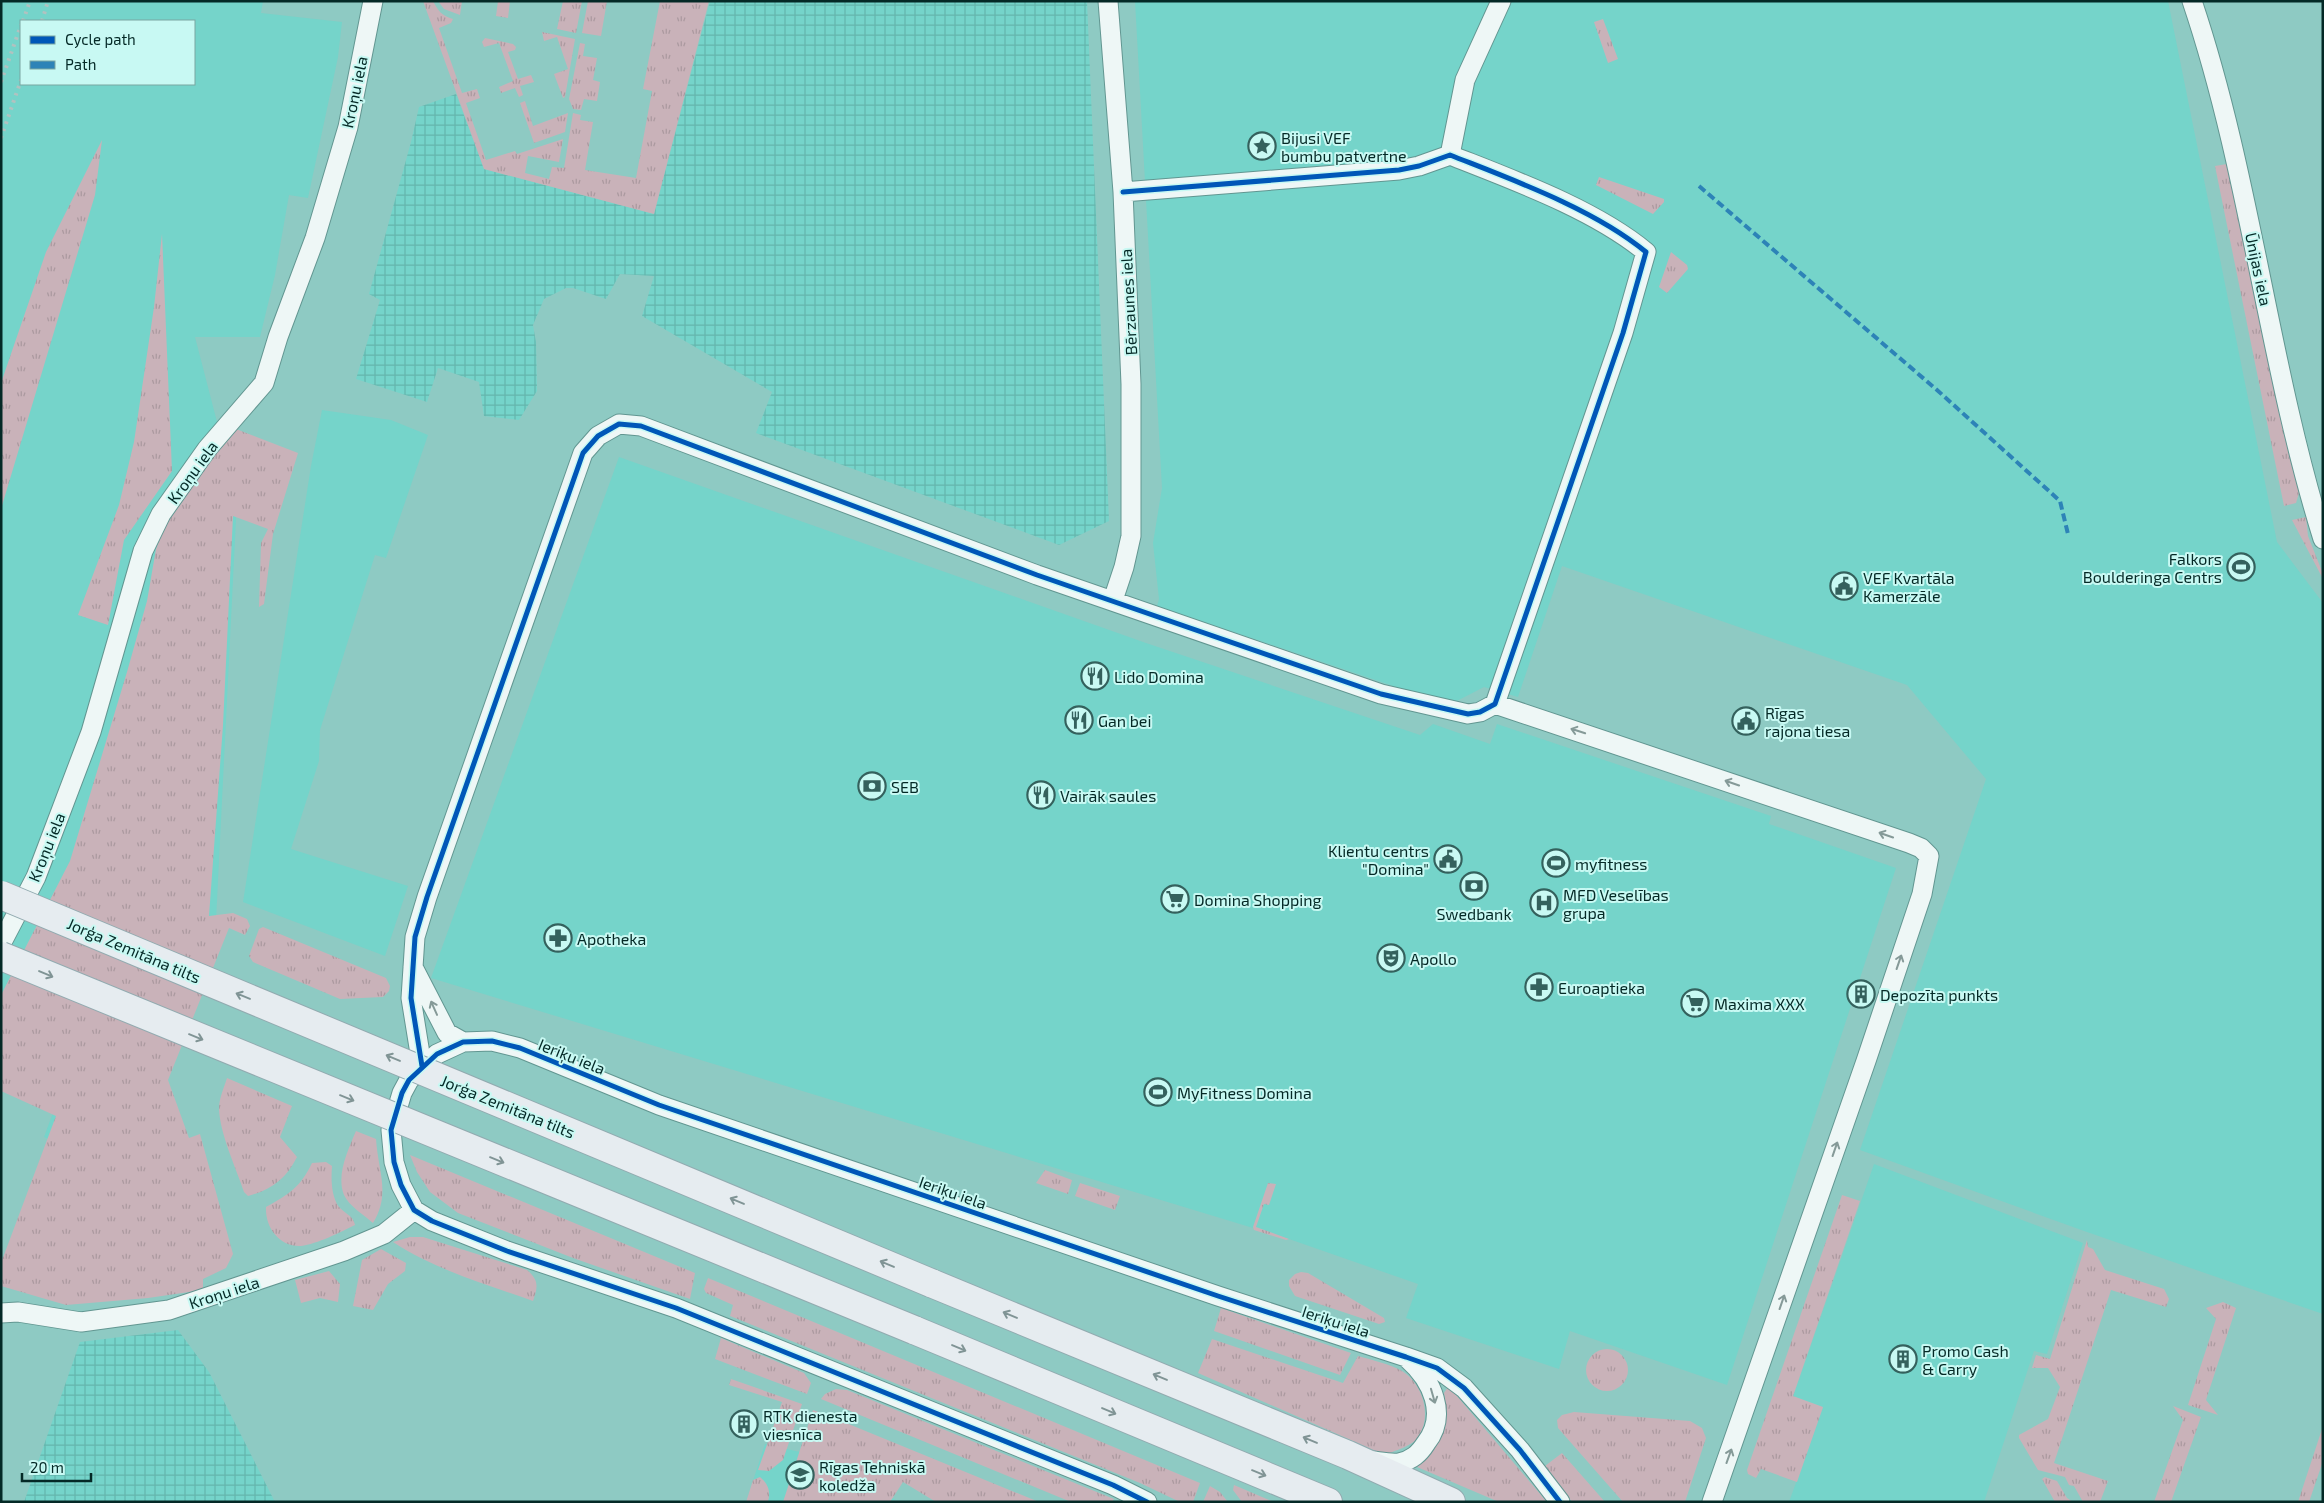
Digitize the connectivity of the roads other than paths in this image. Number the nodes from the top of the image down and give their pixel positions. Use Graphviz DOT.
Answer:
graph roads {
  1 [pos="373,1"];
  2 [pos="1108,1"];
  3 [pos="1501,1"];
  4 [pos="2192,1"];
  5 [pos="1450,155"];
  6 [pos="1123,192"];
  7 [pos="2323,539"];
  8 [pos="1113,600"];
  9 [pos="1495,704"];
  10 [pos="1,895"];
  11 [pos="1,944"];
  12 [pos="1,956"];
  13 [pos="413,967"];
  14 [pos="463,1042"];
  15 [pos="422,1066"];
  16 [pos="414,1210"];
  17 [pos="932,1283"];
  18 [pos="1,1300"];
  19 [pos="10,1312"];
  20 [pos="1406,1357"];
  21 [pos="1348,1456"];
  22 [pos="1147,1502"];
  23 [pos="1328,1502"];
  24 [pos="1451,1502"];
  25 [pos="1560,1502"];
  26 [pos="1712,1502"];
  1 -- 11 [label="street, Kroņu iela"];
  2 -- 6 [label="street, Bērzaunes iela"];
  3 -- 5 [label="street"];
  4 -- 7 [label="street, Ūnijas iela"];
  5 -- 6 [label="street"];
  5 -- 9 [label="street"];
  6 -- 8 [label="street, Bērzaunes iela"];
  8 -- 9 [label="street"];
  8 -- 13 [label="street"];
  26 -- 9 [label="street, one-way"];
  17 -- 10 [label="main road, Jorģa Zemitāna tilts, one-way, bridge"];
  12 -- 23 [label="main road, one-way, bridge"];
  14 -- 13 [label="street, one-way"];
  13 -- 15 [label="street"];
  14 -- 15 [label="street, Ieriķu iela"];
  14 -- 20 [label="street, Ieriķu iela"];
  15 -- 16 [label="street, Ieriķu iela"];
  16 -- 19 [label="street, Kroņu iela"];
  16 -- 22 [label="street"];
  21 -- 17 [label="main road, Ieriķu iela, one-way"];
  18 -- 19 [label="street, Kroņu iela"];
  20 -- 21 [label="street, Ieriķu iela, one-way"];
  20 -- 25 [label="street, Ieriķu iela"];
  21 -- 24 [label="main road, Ieriķu iela"];
}
